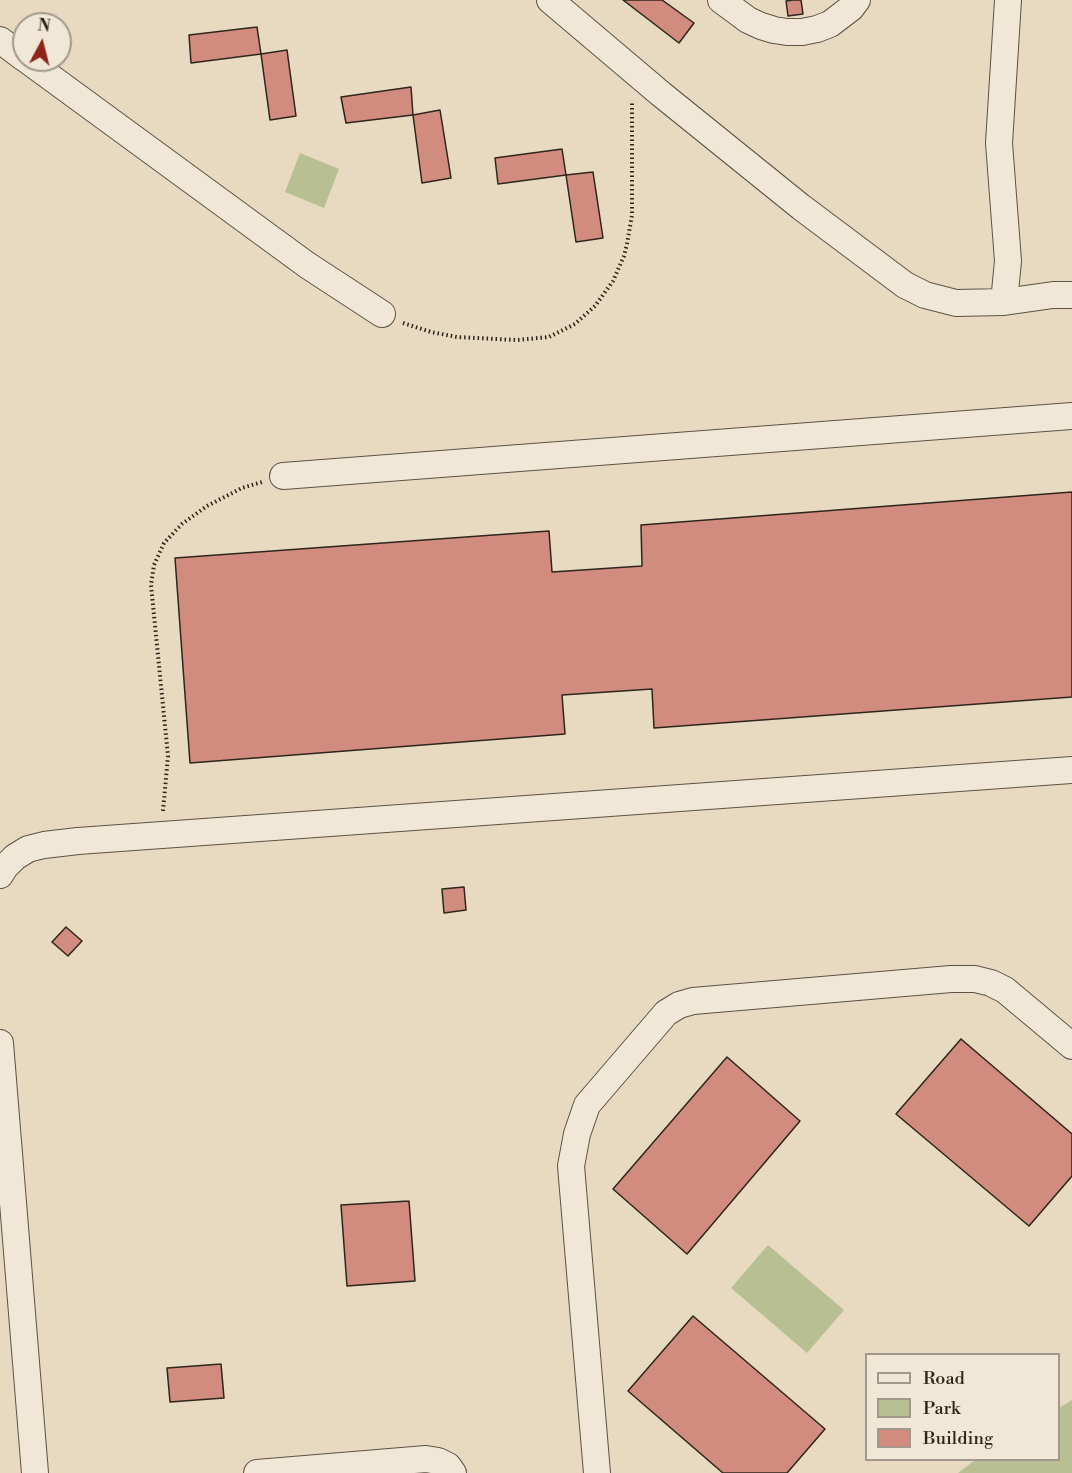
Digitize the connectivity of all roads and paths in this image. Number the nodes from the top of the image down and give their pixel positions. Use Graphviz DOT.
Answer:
graph roads {
  1 [pos="550,0"];
  2 [pos="722,0"];
  3 [pos="857,0"];
  4 [pos="1008,0"];
  5 [pos="0,40"];
  6 [pos="12,49"];
  7 [pos="633,70"];
  8 [pos="43,72"];
  9 [pos="1072,295"];
  10 [pos="1004,302"];
  11 [pos="382,314"];
  12 [pos="1072,416"];
  13 [pos="283,476"];
  14 [pos="1072,770"];
  15 [pos="159,836"];
  16 [pos="0,875"];
  17 [pos="0,1043"];
  18 [pos="1072,1046"];
  19 [pos="6,1200"];
  20 [pos="35,1473"];
  21 [pos="257,1473"];
  22 [pos="453,1473"];
  23 [pos="597,1473"];
  1 -- 7 [label="lane"];
  2 -- 3 [label="lane"];
  4 -- 10 [label="lane"];
  5 -- 6 [label="lane"];
  7 -- 10 [label="lane"];
  7 -- 11 [label="path"];
  8 -- 11 [label="lane"];
  9 -- 10 [label="lane"];
  12 -- 13 [label="lane"];
  13 -- 15 [label="path"];
  14 -- 15 [label="lane"];
  15 -- 16 [label="lane"];
  17 -- 19 [label="lane"];
  18 -- 23 [label="lane"];
  19 -- 20 [label="lane"];
  21 -- 22 [label="lane"];
}
